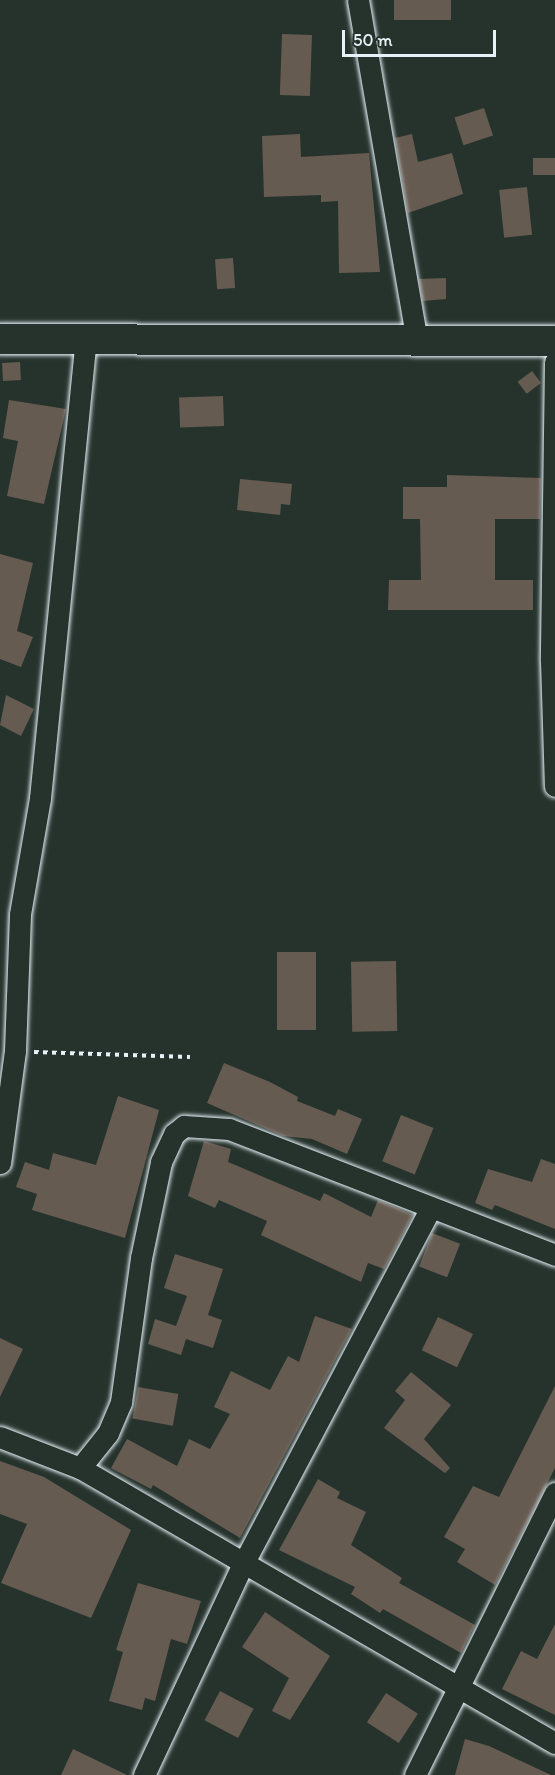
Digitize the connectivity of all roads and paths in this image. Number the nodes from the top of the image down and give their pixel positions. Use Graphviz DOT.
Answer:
graph roads {
  1 [pos="358,0"];
  2 [pos="0,339"];
  3 [pos="86,339"];
  4 [pos="417,340"];
  5 [pos="555,341"];
  6 [pos="555,362"];
  7 [pos="555,429"];
  8 [pos="553,637"];
  9 [pos="555,786"];
  10 [pos="15,1051"];
  11 [pos="190,1057"];
  12 [pos="0,1163"];
  13 [pos="431,1207"];
  14 [pos="555,1255"];
  15 [pos="0,1437"];
  16 [pos="80,1468"];
  17 [pos="555,1493"];
  18 [pos="243,1564"];
  19 [pos="458,1690"];
  20 [pos="555,1743"];
  21 [pos="144,1775"];
  22 [pos="415,1775"];
  1 -- 4 [label="street"];
  2 -- 3 [label="street"];
  3 -- 4 [label="street"];
  3 -- 10 [label="street"];
  4 -- 5 [label="street"];
  6 -- 7 [label="street"];
  7 -- 8 [label="street"];
  8 -- 9 [label="street"];
  10 -- 11 [label="path"];
  10 -- 12 [label="street"];
  13 -- 14 [label="street"];
  13 -- 16 [label="street"];
  13 -- 18 [label="street"];
  15 -- 16 [label="street"];
  16 -- 18 [label="street"];
  17 -- 19 [label="street"];
  18 -- 19 [label="street"];
  18 -- 21 [label="street"];
  19 -- 20 [label="street"];
  19 -- 22 [label="street"];
}
